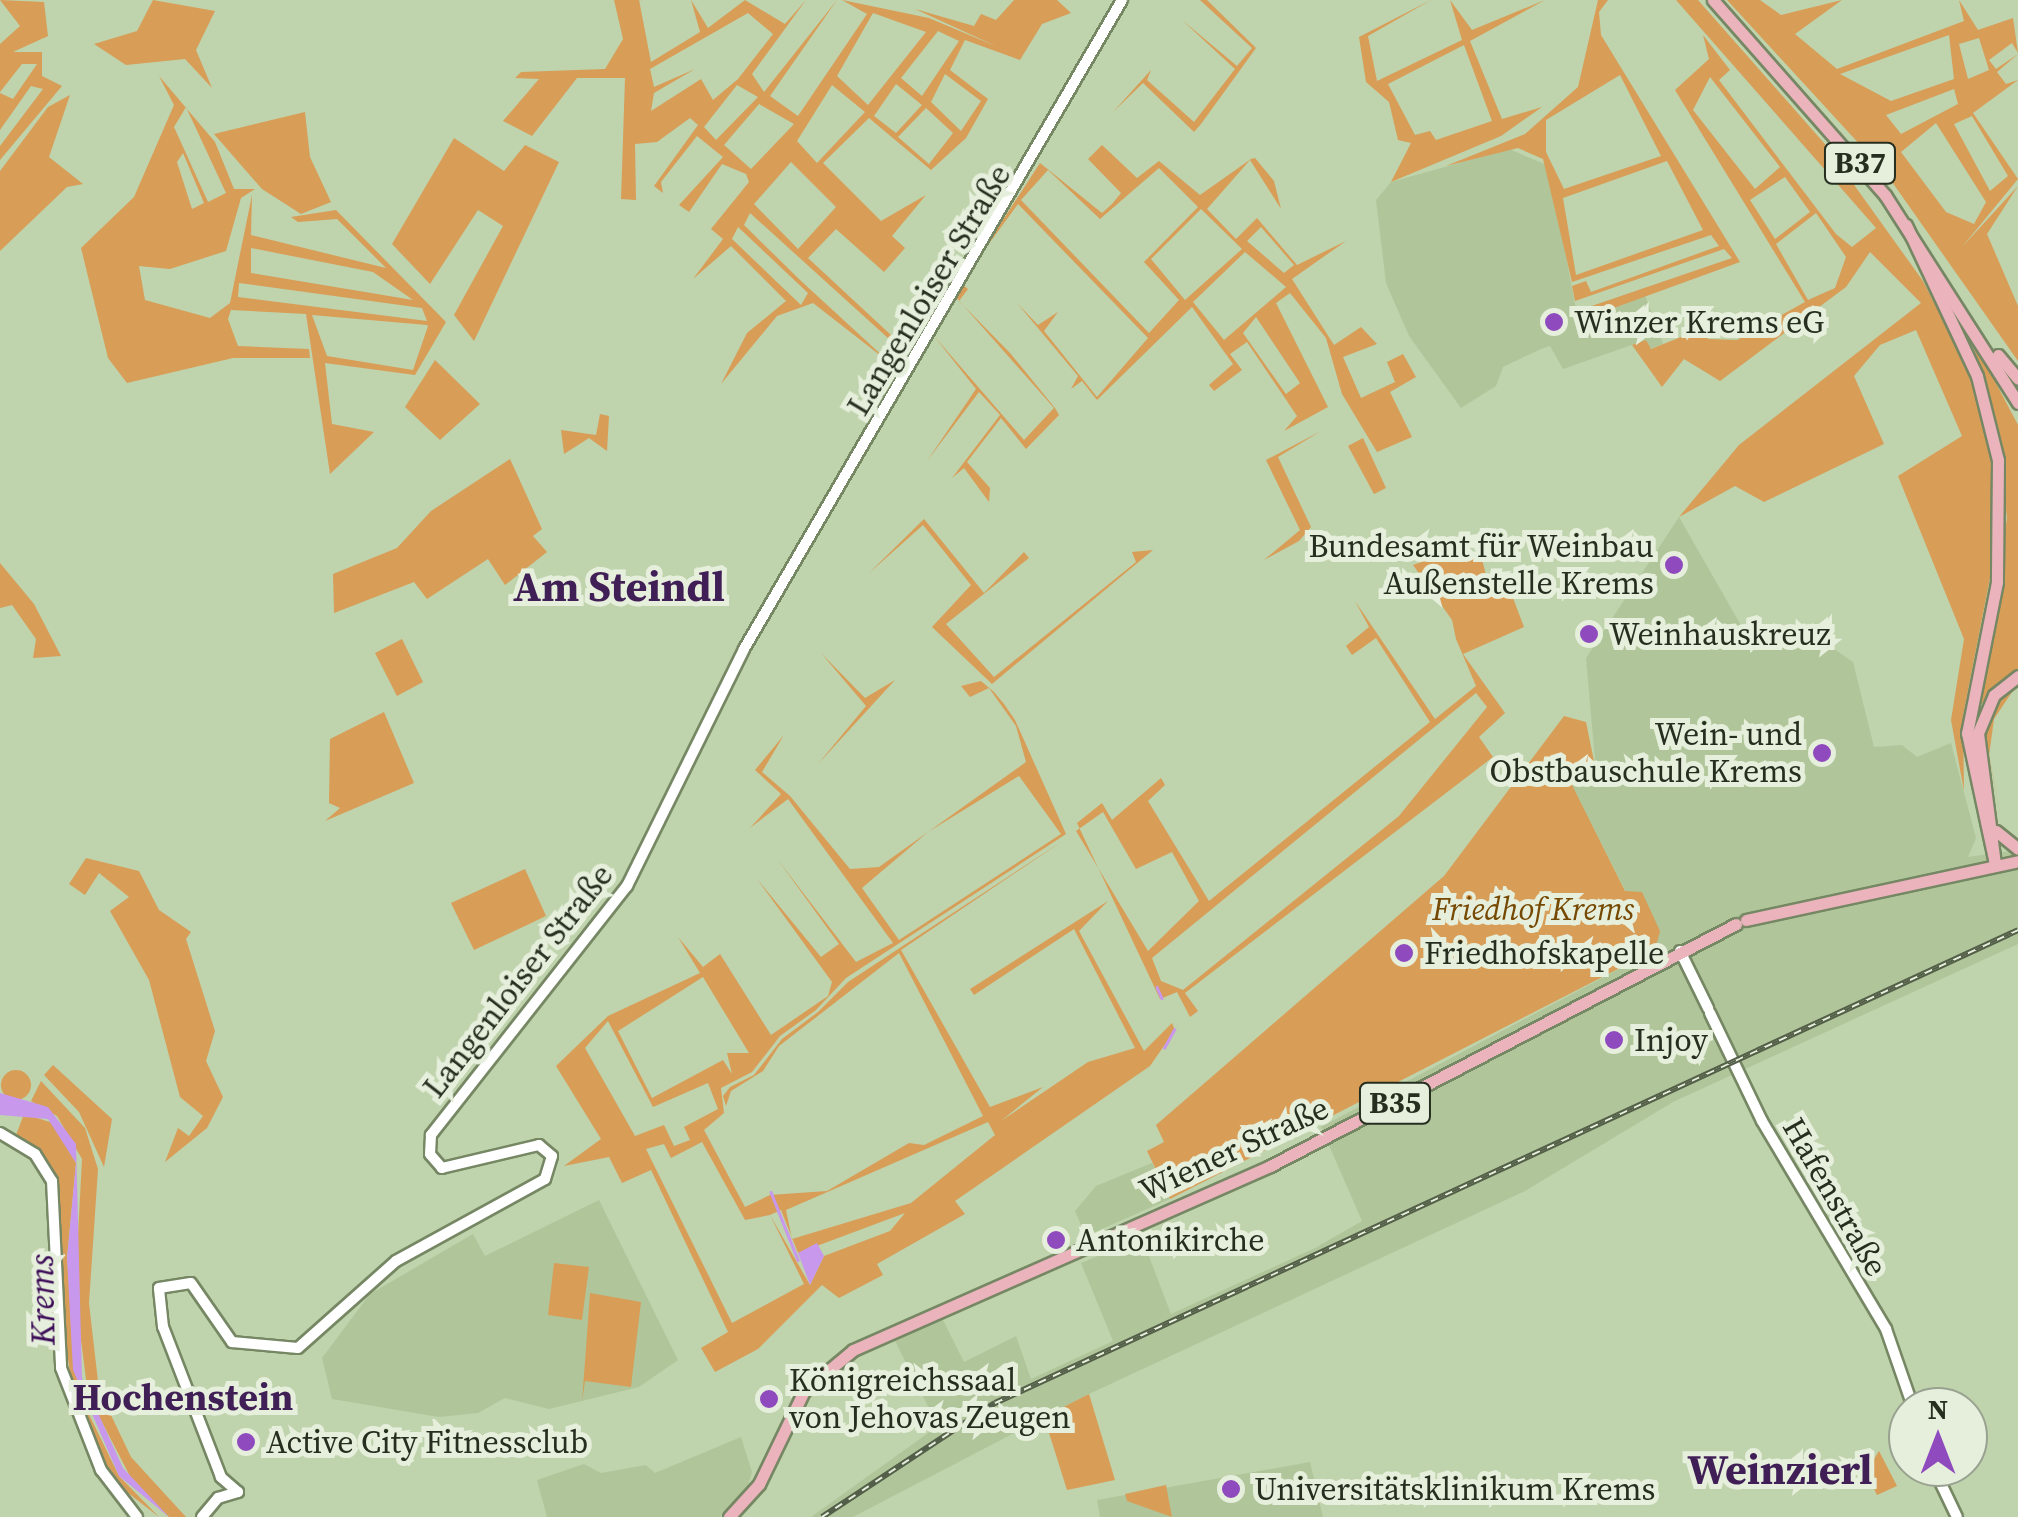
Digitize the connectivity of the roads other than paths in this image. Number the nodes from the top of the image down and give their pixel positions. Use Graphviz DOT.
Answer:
graph roads {
  1 [pos="1122,0"];
  2 [pos="1713,0"];
  3 [pos="1906,224"];
  4 [pos="1982,338"];
  5 [pos="2018,378"];
  6 [pos="2018,402"];
  7 [pos="2018,676"];
  8 [pos="1993,828"];
  9 [pos="2018,849"];
  10 [pos="2018,861"];
  11 [pos="1995,864"];
  12 [pos="1680,951"];
  13 [pos="0,1133"];
  14 [pos="1906,1387"];
  15 [pos="222,1478"];
  16 [pos="1943,1487"];
  17 [pos="218,1498"];
  18 [pos="137,1517"];
  19 [pos="202,1517"];
  20 [pos="729,1517"];
  21 [pos="1958,1517"];
  1 -- 15 [label="street, Langenloiser Straße"];
  2 -- 3 [label="main road, B37"];
  3 -- 4 [label="main road, B37"];
  3 -- 11 [label="main road"];
  4 -- 5 [label="main road"];
  4 -- 6 [label="main road, B37"];
  7 -- 8 [label="main road"];
  8 -- 9 [label="main road"];
  8 -- 11 [label="main road"];
  10 -- 11 [label="main road, Wiener Straße / B35"];
  11 -- 12 [label="main road, Wiener Straße / B35"];
  12 -- 14 [label="street, Hafenstraße"];
  12 -- 20 [label="main road, Wiener Straße / B35"];
  13 -- 18 [label="street"];
  15 -- 17 [label="street"];
  15 -- 17 [label="street"];
  16 -- 21 [label="street"];
  17 -- 19 [label="street"];
}
